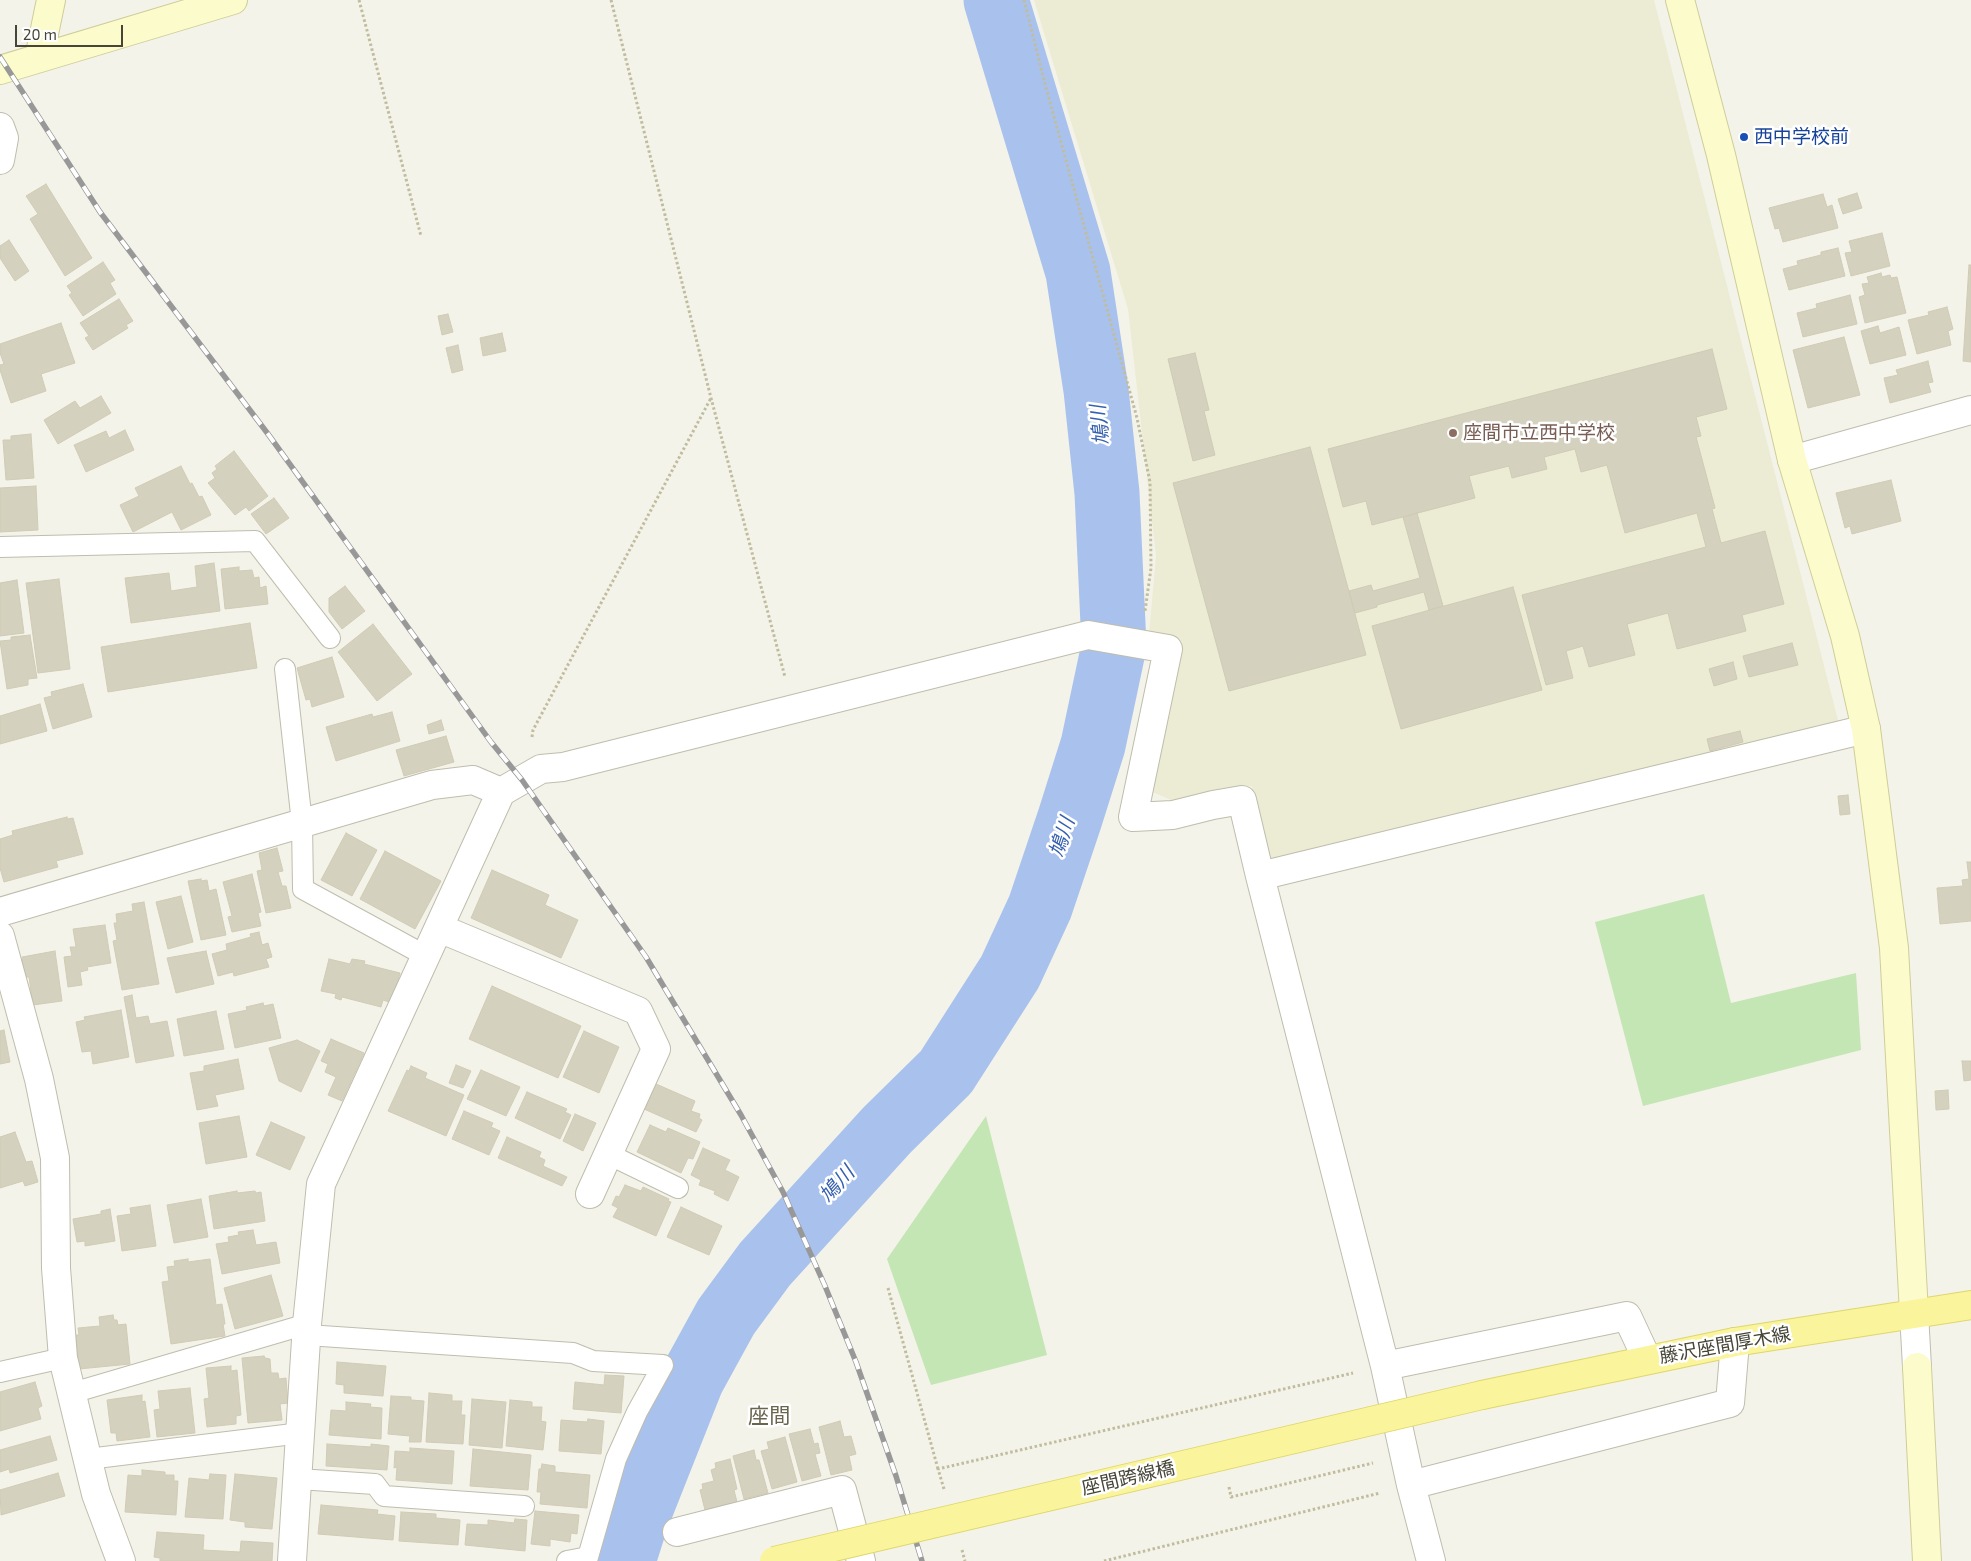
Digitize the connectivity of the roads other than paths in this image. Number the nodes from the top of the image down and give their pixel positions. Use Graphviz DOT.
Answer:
graph roads {
  1 [pos="51,0"];
  2 [pos="233,0"];
  3 [pos="1680,0"];
  4 [pos="39,58"];
  5 [pos="0,70"];
  6 [pos="0,127"];
  7 [pos="0,160"];
  8 [pos="1971,410"];
  9 [pos="1792,460"];
  10 [pos="0,547"];
  11 [pos="330,638"];
  12 [pos="285,669"];
  13 [pos="1866,729"];
  14 [pos="501,792"];
  15 [pos="302,823"];
  16 [pos="1260,876"];
  17 [pos="0,912"];
  18 [pos="439,928"];
  19 [pos="0,936"];
  20 [pos="426,956"];
  21 [pos="608,1154"];
  22 [pos="678,1188"];
  23 [pos="590,1194"];
  24 [pos="1971,1305"];
  25 [pos="1914,1313"];
  26 [pos="307,1329"];
  27 [pos="1735,1342"];
  28 [pos="63,1358"];
  29 [pos="1647,1359"];
  30 [pos="1385,1366"];
  31 [pos="0,1372"];
  32 [pos="72,1392"];
  33 [pos="1482,1395"];
  34 [pos="300,1433"];
  35 [pos="88,1459"];
  36 [pos="298,1479"];
  37 [pos="1411,1485"];
  38 [pos="524,1506"];
  39 [pos="677,1532"];
  40 [pos="121,1561"];
  41 [pos="292,1561"];
  42 [pos="567,1561"];
  43 [pos="774,1561"];
  44 [pos="861,1561"];
  45 [pos="1431,1561"];
  46 [pos="1928,1561"];
  1 -- 4 [label="street"];
  2 -- 4 [label="street"];
  3 -- 9 [label="street"];
  4 -- 5 [label="street"];
  6 -- 7 [label="street"];
  8 -- 9 [label="street"];
  9 -- 13 [label="street"];
  10 -- 11 [label="lane"];
  12 -- 15 [label="lane"];
  13 -- 16 [label="street"];
  13 -- 25 [label="street"];
  14 -- 15 [label="street"];
  14 -- 16 [label="street"];
  14 -- 18 [label="street"];
  15 -- 17 [label="street"];
  15 -- 20 [label="lane"];
  16 -- 30 [label="street"];
  18 -- 20 [label="street"];
  18 -- 21 [label="street"];
  19 -- 28 [label="street"];
  20 -- 26 [label="street"];
  21 -- 22 [label="lane"];
  21 -- 23 [label="street"];
  24 -- 25 [label="main road, 藤沢座間厚木線"];
  25 -- 27 [label="main road, 藤沢座間厚木線"];
  25 -- 46 [label="street"];
  26 -- 32 [label="lane"];
  26 -- 34 [label="street"];
  26 -- 42 [label="lane"];
  27 -- 29 [label="main road, 藤沢座間厚木線"];
  27 -- 37 [label="street"];
  28 -- 31 [label="lane"];
  28 -- 32 [label="street"];
  29 -- 30 [label="street"];
  29 -- 33 [label="main road, 藤沢座間厚木線"];
  30 -- 37 [label="street"];
  32 -- 35 [label="street"];
  33 -- 43 [label="main road, 座間跨線橋, bridge"];
  34 -- 35 [label="lane"];
  34 -- 36 [label="street"];
  35 -- 40 [label="street"];
  36 -- 38 [label="lane"];
  36 -- 41 [label="street"];
  37 -- 45 [label="street"];
  39 -- 44 [label="street"];
}
